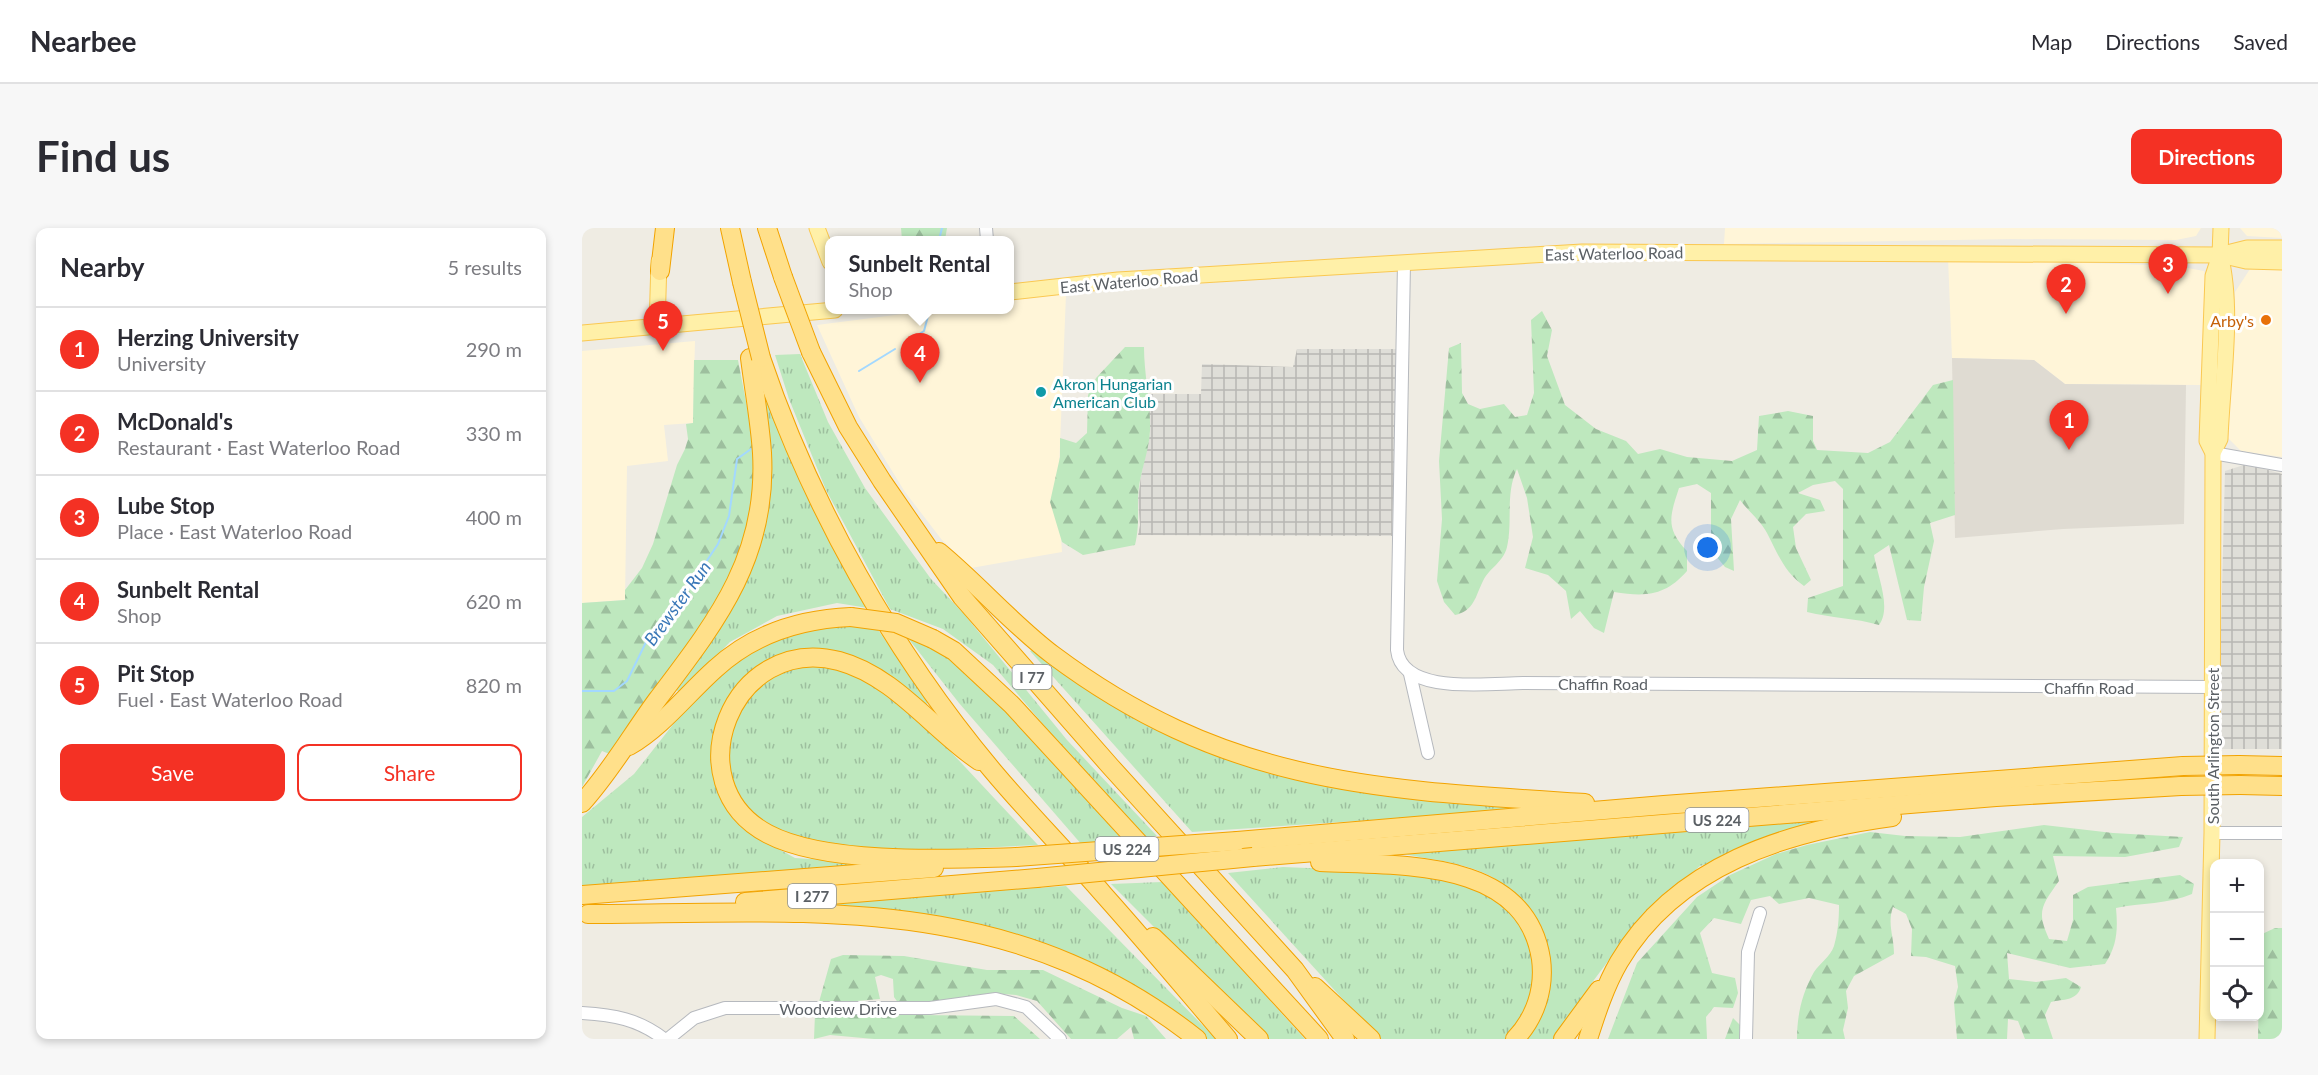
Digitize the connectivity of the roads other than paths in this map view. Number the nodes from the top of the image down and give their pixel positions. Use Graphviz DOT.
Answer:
graph roads {
  1 [pos="657,228"];
  2 [pos="665,228"];
  3 [pos="730,228"];
  4 [pos="767,228"];
  5 [pos="817,228"];
  6 [pos="2221,228"];
  7 [pos="2282,248"];
  8 [pos="825,249"];
  9 [pos="2220,255"];
  10 [pos="2282,262"];
  11 [pos="1404,263"];
  12 [pos="660,272"];
  13 [pos="1014,292"];
  14 [pos="825,310"];
  15 [pos="657,327"];
  16 [pos="582,333"];
  17 [pos="755,358"];
  18 [pos="2213,453"];
  19 [pos="2282,465"];
  20 [pos="917,534"];
  21 [pos="1410,674"];
  22 [pos="2213,687"];
  23 [pos="625,749"];
  24 [pos="1428,753"];
  25 [pos="2282,766"];
  26 [pos="991,770"];
  27 [pos="2282,786"];
  28 [pos="2063,794"];
  29 [pos="582,803"];
  30 [pos="1664,805"];
  31 [pos="2282,832"];
  32 [pos="2212,833"];
  33 [pos="1016,857"];
  34 [pos="1253,857"];
  35 [pos="1104,894"];
  36 [pos="582,895"];
  37 [pos="1760,913"];
  38 [pos="585,915"];
  39 [pos="1618,963"];
  40 [pos="1295,970"];
  41 [pos="582,1013"];
  42 [pos="666,1039"];
  43 [pos="1060,1039"];
  44 [pos="1197,1039"];
  45 [pos="1228,1039"];
  46 [pos="1259,1039"];
  47 [pos="1319,1039"];
  48 [pos="1345,1039"];
  49 [pos="1371,1039"];
  50 [pos="1515,1039"];
  51 [pos="1563,1039"];
  52 [pos="1588,1039"];
  53 [pos="1746,1039"];
  54 [pos="2207,1039"];
  1 -- 12 [label="main road"];
  2 -- 12 [label="highway"];
  3 -- 17 [label="highway"];
  4 -- 20 [label="highway, I 77, bridge"];
  5 -- 8 [label="main road"];
  6 -- 9 [label="main road, South Arlington Street"];
  7 -- 9 [label="main road, East Waterloo Road"];
  9 -- 10 [label="main road, East Waterloo Road"];
  9 -- 11 [label="main road, East Waterloo Road"];
  9 -- 18 [label="main road, South Arlington Street"];
  11 -- 13 [label="main road, East Waterloo Road"];
  11 -- 21 [label="street"];
  12 -- 15 [label="main road"];
  14 -- 15 [label="main road"];
  15 -- 16 [label="main road"];
  17 -- 23 [label="highway"];
  17 -- 26 [label="highway"];
  18 -- 19 [label="street"];
  18 -- 22 [label="main road, South Arlington Street"];
  20 -- 30 [label="highway"];
  20 -- 40 [label="highway, I 77"];
  21 -- 22 [label="street, Chaffin Road"];
  21 -- 24 [label="street"];
  22 -- 32 [label="main road, South Arlington Street"];
  23 -- 29 [label="highway"];
  23 -- 47 [label="highway, bridge"];
  25 -- 30 [label="highway, US 224, bridge"];
  26 -- 33 [label="highway"];
  26 -- 35 [label="highway"];
  27 -- 28 [label="highway, US 224, bridge"];
  28 -- 34 [label="highway, US 224"];
  28 -- 39 [label="highway"];
  30 -- 33 [label="highway, US 224, bridge"];
  31 -- 32 [label="street"];
  32 -- 54 [label="main road, South Arlington Street"];
  33 -- 36 [label="highway, US 224"];
  34 -- 38 [label="highway, I 277, bridge"];
  34 -- 50 [label="highway"];
  35 -- 45 [label="highway"];
  35 -- 46 [label="highway"];
  37 -- 53 [label="street"];
  38 -- 44 [label="highway"];
  39 -- 51 [label="highway"];
  39 -- 52 [label="highway"];
  40 -- 48 [label="highway, I 77"];
  40 -- 49 [label="highway"];
  41 -- 42 [label="street"];
  42 -- 43 [label="street, Woodview Drive"];
}
